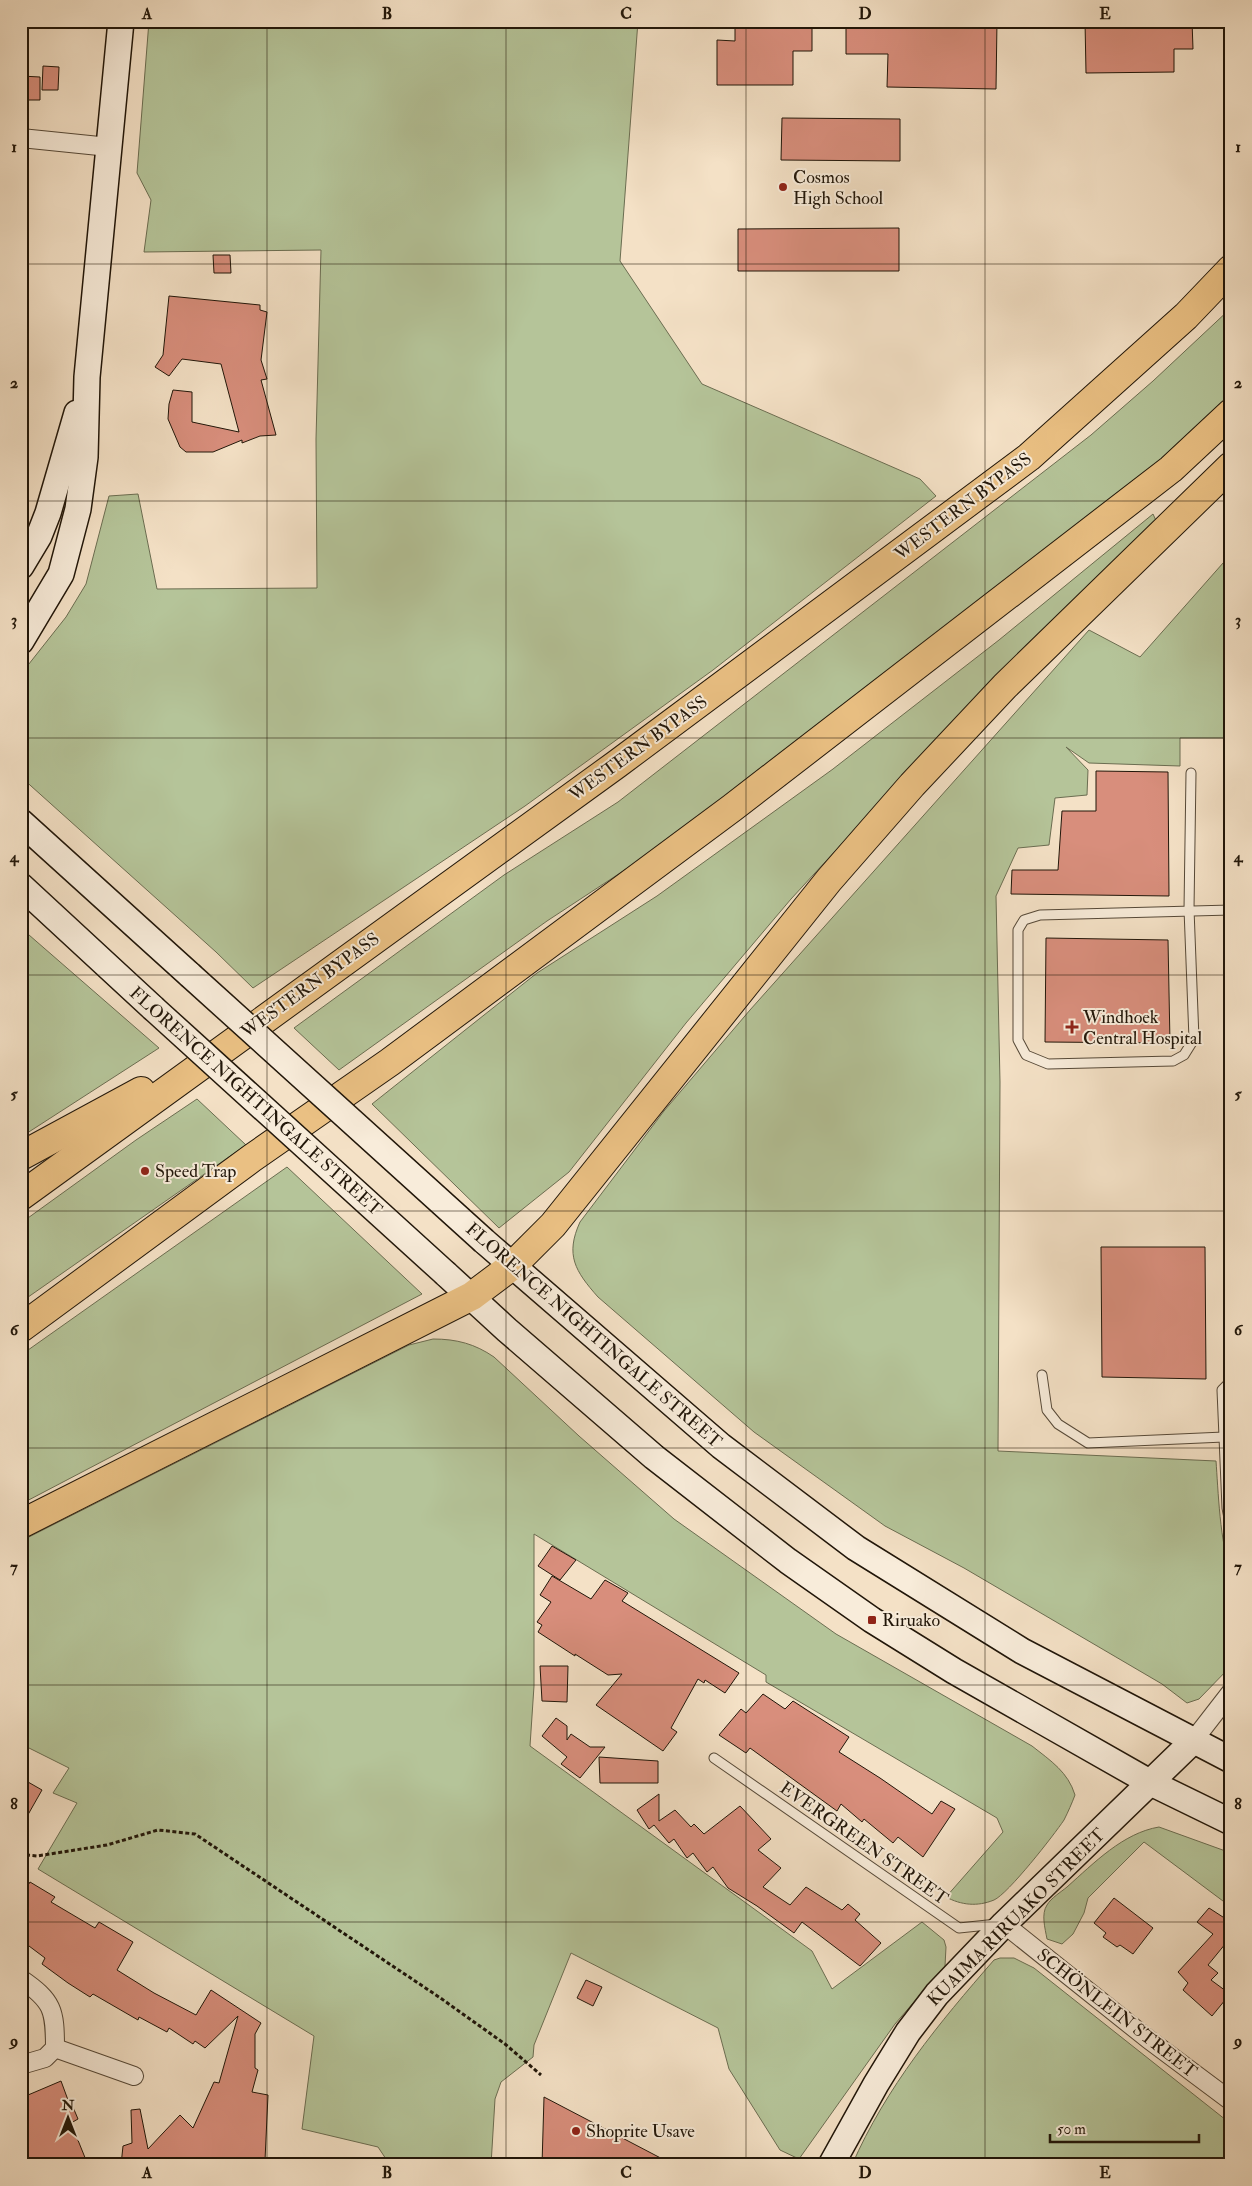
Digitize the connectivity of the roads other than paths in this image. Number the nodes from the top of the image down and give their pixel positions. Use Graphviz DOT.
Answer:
graph roads {
  1 [pos="121,21"];
  2 [pos="21,138"];
  3 [pos="109,147"];
  4 [pos="1231,269"];
  5 [pos="87,377"];
  6 [pos="1231,413"];
  7 [pos="1231,466"];
  8 [pos="21,566"];
  9 [pos="21,640"];
  10 [pos="1191,773"];
  11 [pos="21,822"];
  12 [pos="21,886"];
  13 [pos="1189,909"];
  14 [pos="1231,910"];
  15 [pos="233,1041"];
  16 [pos="21,1156"];
  17 [pos="21,1196"];
  18 [pos="512,1266"];
  19 [pos="472,1296"];
  20 [pos="21,1328"];
  21 [pos="1042,1375"];
  22 [pos="1231,1381"];
  23 [pos="1224,1437"];
  24 [pos="21,1524"];
  25 [pos="1231,1528"];
  26 [pos="1231,1692"];
  27 [pos="1193,1741"];
  28 [pos="714,1758"];
  29 [pos="1231,1760"];
  30 [pos="1151,1783"];
  31 [pos="1231,1822"];
  32 [pos="1004,1924"];
  33 [pos="21,1979"];
  34 [pos="55,2048"];
  35 [pos="21,2066"];
  36 [pos="134,2076"];
  37 [pos="1231,2101"];
  38 [pos="831,2165"];
  1 -- 3 [label="main road"];
  2 -- 3 [label="street"];
  3 -- 5 [label="main road"];
  4 -- 15 [label="highway, WESTERN BYPASS"];
  5 -- 8 [label="main road"];
  5 -- 9 [label="main road"];
  6 -- 20 [label="highway"];
  7 -- 18 [label="highway"];
  10 -- 13 [label="lane"];
  11 -- 18 [label="main road, FLORENCE NIGHTINGALE STREET, bridge"];
  12 -- 19 [label="main road, FLORENCE NIGHTINGALE STREET, bridge"];
  13 -- 13 [label="lane"];
  13 -- 14 [label="lane"];
  15 -- 16 [label="highway"];
  15 -- 17 [label="highway, WESTERN BYPASS"];
  18 -- 19 [label="highway"];
  18 -- 27 [label="main road, FLORENCE NIGHTINGALE STREET"];
  19 -- 24 [label="highway"];
  19 -- 30 [label="main road, FLORENCE NIGHTINGALE STREET"];
  21 -- 23 [label="lane"];
  22 -- 23 [label="lane"];
  23 -- 25 [label="lane"];
  26 -- 27 [label="street, KUAIMA RIRUAKO STREET"];
  27 -- 29 [label="main road, FLORENCE NIGHTINGALE STREET"];
  27 -- 30 [label="main road, KUAIMA RIRUAKO STREET"];
  28 -- 32 [label="lane, EVERGREEN STREET"];
  30 -- 31 [label="main road, FLORENCE NIGHTINGALE STREET"];
  30 -- 32 [label="main road, KUAIMA RIRUAKO STREET"];
  32 -- 37 [label="street, SCHÖNLEIN STREET"];
  32 -- 38 [label="main road, KUAIMA RIRUAKO STREET"];
  33 -- 34 [label="street"];
  34 -- 35 [label="street"];
  34 -- 36 [label="street"];
}
